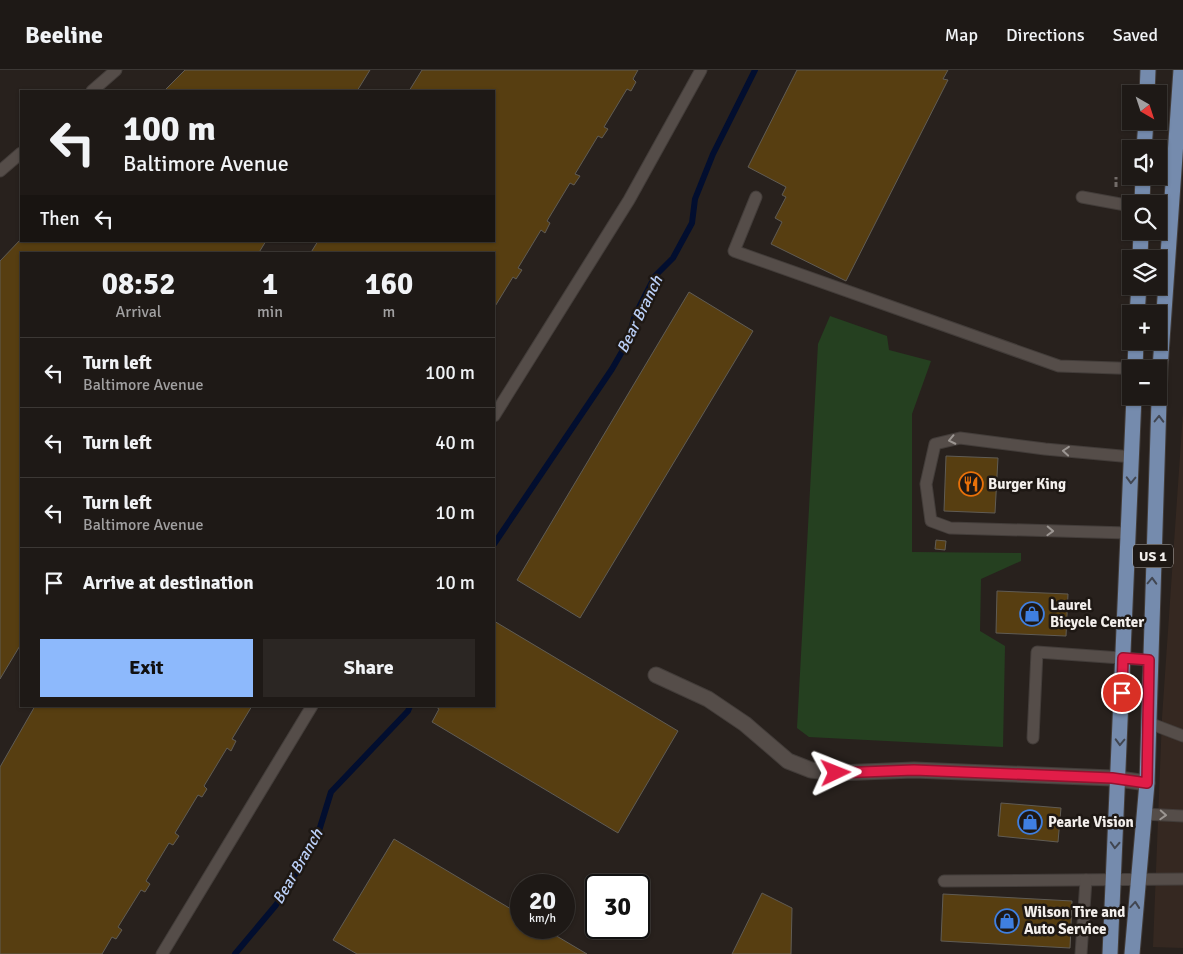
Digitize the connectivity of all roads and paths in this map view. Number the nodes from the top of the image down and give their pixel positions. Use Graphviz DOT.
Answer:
graph roads {
  1 [pos="116,70"];
  2 [pos="701,70"];
  3 [pos="1148,70"];
  4 [pos="1181,70"];
  5 [pos="1147,85"];
  6 [pos="93,90"];
  7 [pos="20,154"];
  8 [pos="0,171"];
  9 [pos="1167,195"];
  10 [pos="756,197"];
  11 [pos="1082,197"];
  12 [pos="1122,204"];
  13 [pos="1163,240"];
  14 [pos="1155,360"];
  15 [pos="1122,368"];
  16 [pos="1134,405"];
  17 [pos="1153,405"];
  18 [pos="495,414"];
  19 [pos="1132,457"];
  20 [pos="1128,534"];
  21 [pos="1123,658"];
  22 [pos="1149,660"];
  23 [pos="656,675"];
  24 [pos="311,707"];
  25 [pos="1149,723"];
  26 [pos="1183,736"];
  27 [pos="1033,738"];
  28 [pos="1118,779"];
  29 [pos="1147,783"];
  30 [pos="1183,816"];
  31 [pos="1143,818"];
  32 [pos="1138,878"];
  33 [pos="1183,879"];
  34 [pos="1086,880"];
  35 [pos="944,881"];
  36 [pos="1113,881"];
  37 [pos="162,954"];
  38 [pos="1081,954"];
  39 [pos="1110,954"];
  40 [pos="1132,954"];
  1 -- 6 [label="lane"];
  2 -- 18 [label="lane"];
  3 -- 5 [label="main road"];
  4 -- 9 [label="main road, US 1"];
  7 -- 8 [label="lane"];
  10 -- 15 [label="lane"];
  11 -- 12 [label="lane"];
  13 -- 14 [label="main road, US 1"];
  16 -- 19 [label="main road, US 1"];
  22 -- 17 [label="main road, US 1, one-way"];
  19 -- 20 [label="main road, US 1, one-way"];
  19 -- 20 [label="lane, one-way"];
  20 -- 21 [label="main road, US 1"];
  21 -- 22 [label="lane"];
  21 -- 27 [label="lane"];
  21 -- 28 [label="main road, US 1, one-way"];
  22 -- 25 [label="main road, US 1"];
  23 -- 28 [label="street"];
  24 -- 37 [label="lane"];
  25 -- 26 [label="lane"];
  25 -- 29 [label="main road, US 1"];
  28 -- 29 [label="street"];
  28 -- 36 [label="main road, US 1, one-way"];
  29 -- 31 [label="main road, US 1"];
  31 -- 30 [label="lane, one-way"];
  31 -- 32 [label="main road, US 1"];
  32 -- 33 [label="lane"];
  32 -- 36 [label="lane"];
  40 -- 32 [label="main road, US 1, one-way"];
  34 -- 35 [label="lane"];
  34 -- 36 [label="lane"];
  34 -- 38 [label="lane"];
  36 -- 39 [label="main road, US 1"];
}
